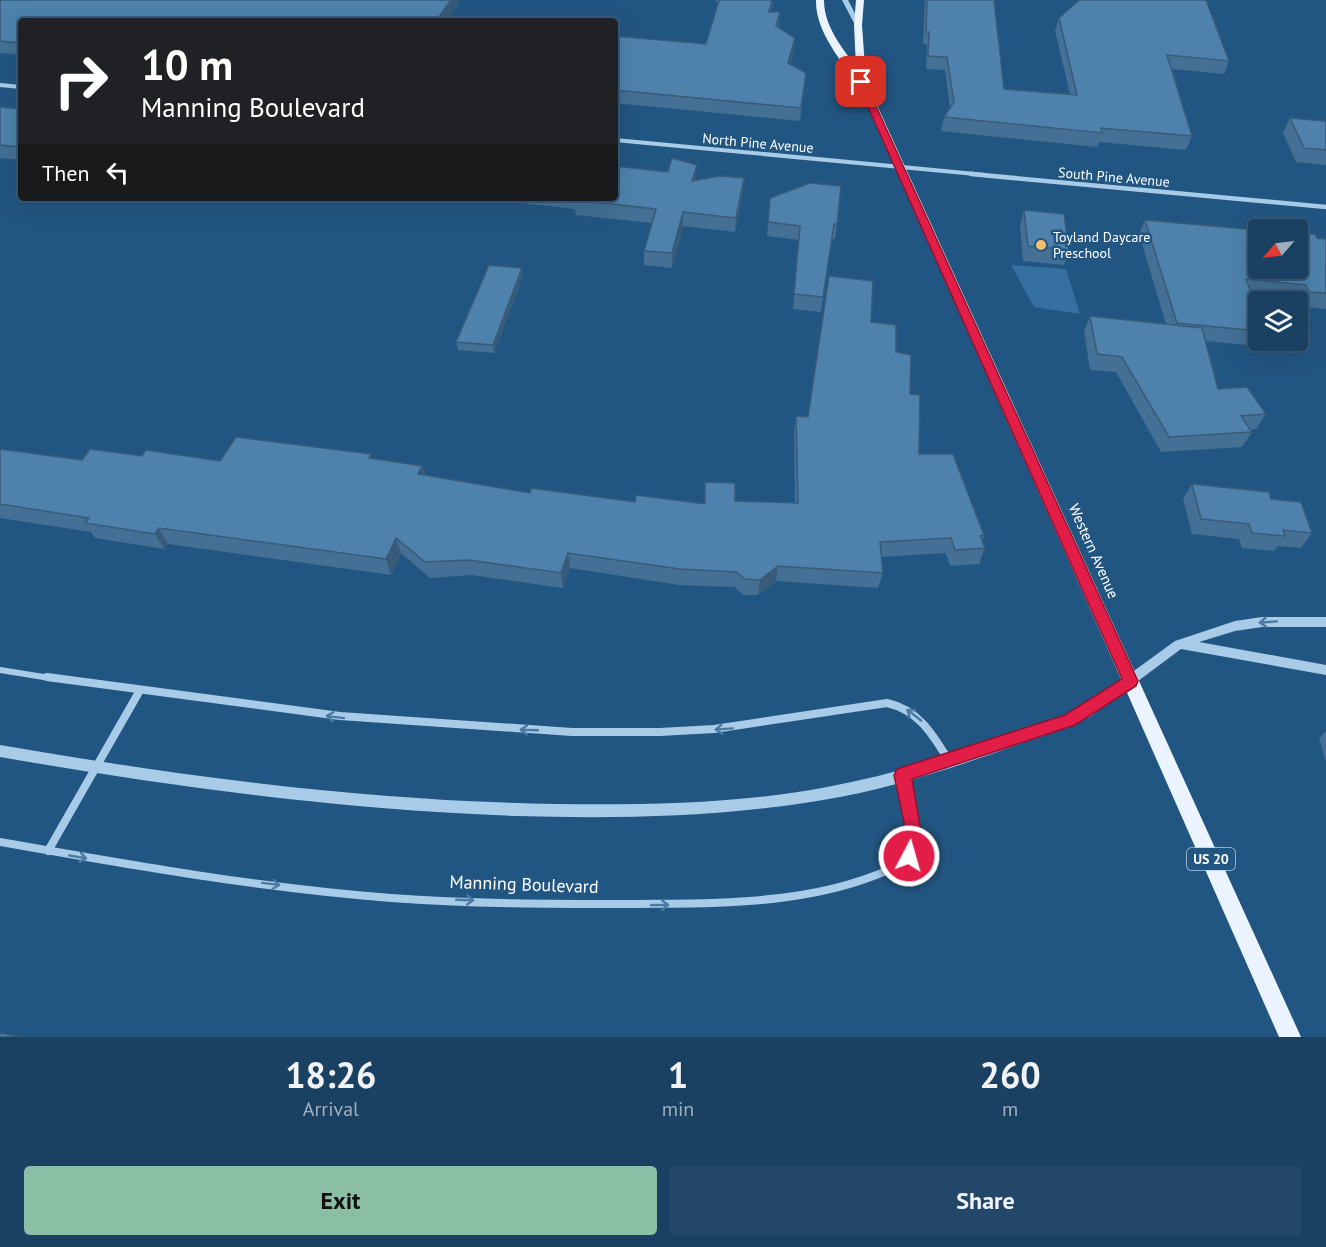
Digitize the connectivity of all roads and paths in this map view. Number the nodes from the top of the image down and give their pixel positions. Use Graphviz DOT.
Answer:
graph roads {
  1 [pos="845,0"];
  2 [pos="860,0"];
  3 [pos="818,3"];
  4 [pos="858,25"];
  5 [pos="861,82"];
  6 [pos="0,85"];
  7 [pos="18,87"];
  8 [pos="618,140"];
  9 [pos="900,166"];
  10 [pos="1326,207"];
  11 [pos="1326,622"];
  12 [pos="1179,644"];
  13 [pos="0,670"];
  14 [pos="1326,670"];
  15 [pos="1131,681"];
  16 [pos="139,692"];
  17 [pos="0,750"];
  18 [pos="949,761"];
  19 [pos="96,768"];
  20 [pos="903,775"];
  21 [pos="0,842"];
  22 [pos="48,851"];
  23 [pos="1290,1037"];
  1 -- 4 [label="street, Western Avenue"];
  2 -- 4 [label="main road, US 20"];
  3 -- 5 [label="main road, Western Avenue / US 20"];
  4 -- 5 [label="main road, Western Avenue / US 20"];
  5 -- 9 [label="main road, Western Avenue / US 20"];
  6 -- 7 [label="street"];
  8 -- 9 [label="street, North Pine Avenue"];
  9 -- 10 [label="street, South Pine Avenue"];
  9 -- 15 [label="main road, Western Avenue / US 20"];
  11 -- 12 [label="street, one-way"];
  12 -- 14 [label="street"];
  12 -- 15 [label="street"];
  13 -- 16 [label="street"];
  15 -- 18 [label="street"];
  15 -- 23 [label="main road, Western Avenue / US 20"];
  18 -- 16 [label="street, one-way"];
  16 -- 19 [label="street"];
  17 -- 19 [label="street"];
  18 -- 20 [label="street"];
  19 -- 20 [label="street"];
  19 -- 22 [label="street"];
  22 -- 20 [label="street, Manning Boulevard, one-way"];
  21 -- 22 [label="street, Manning Boulevard"];
}
